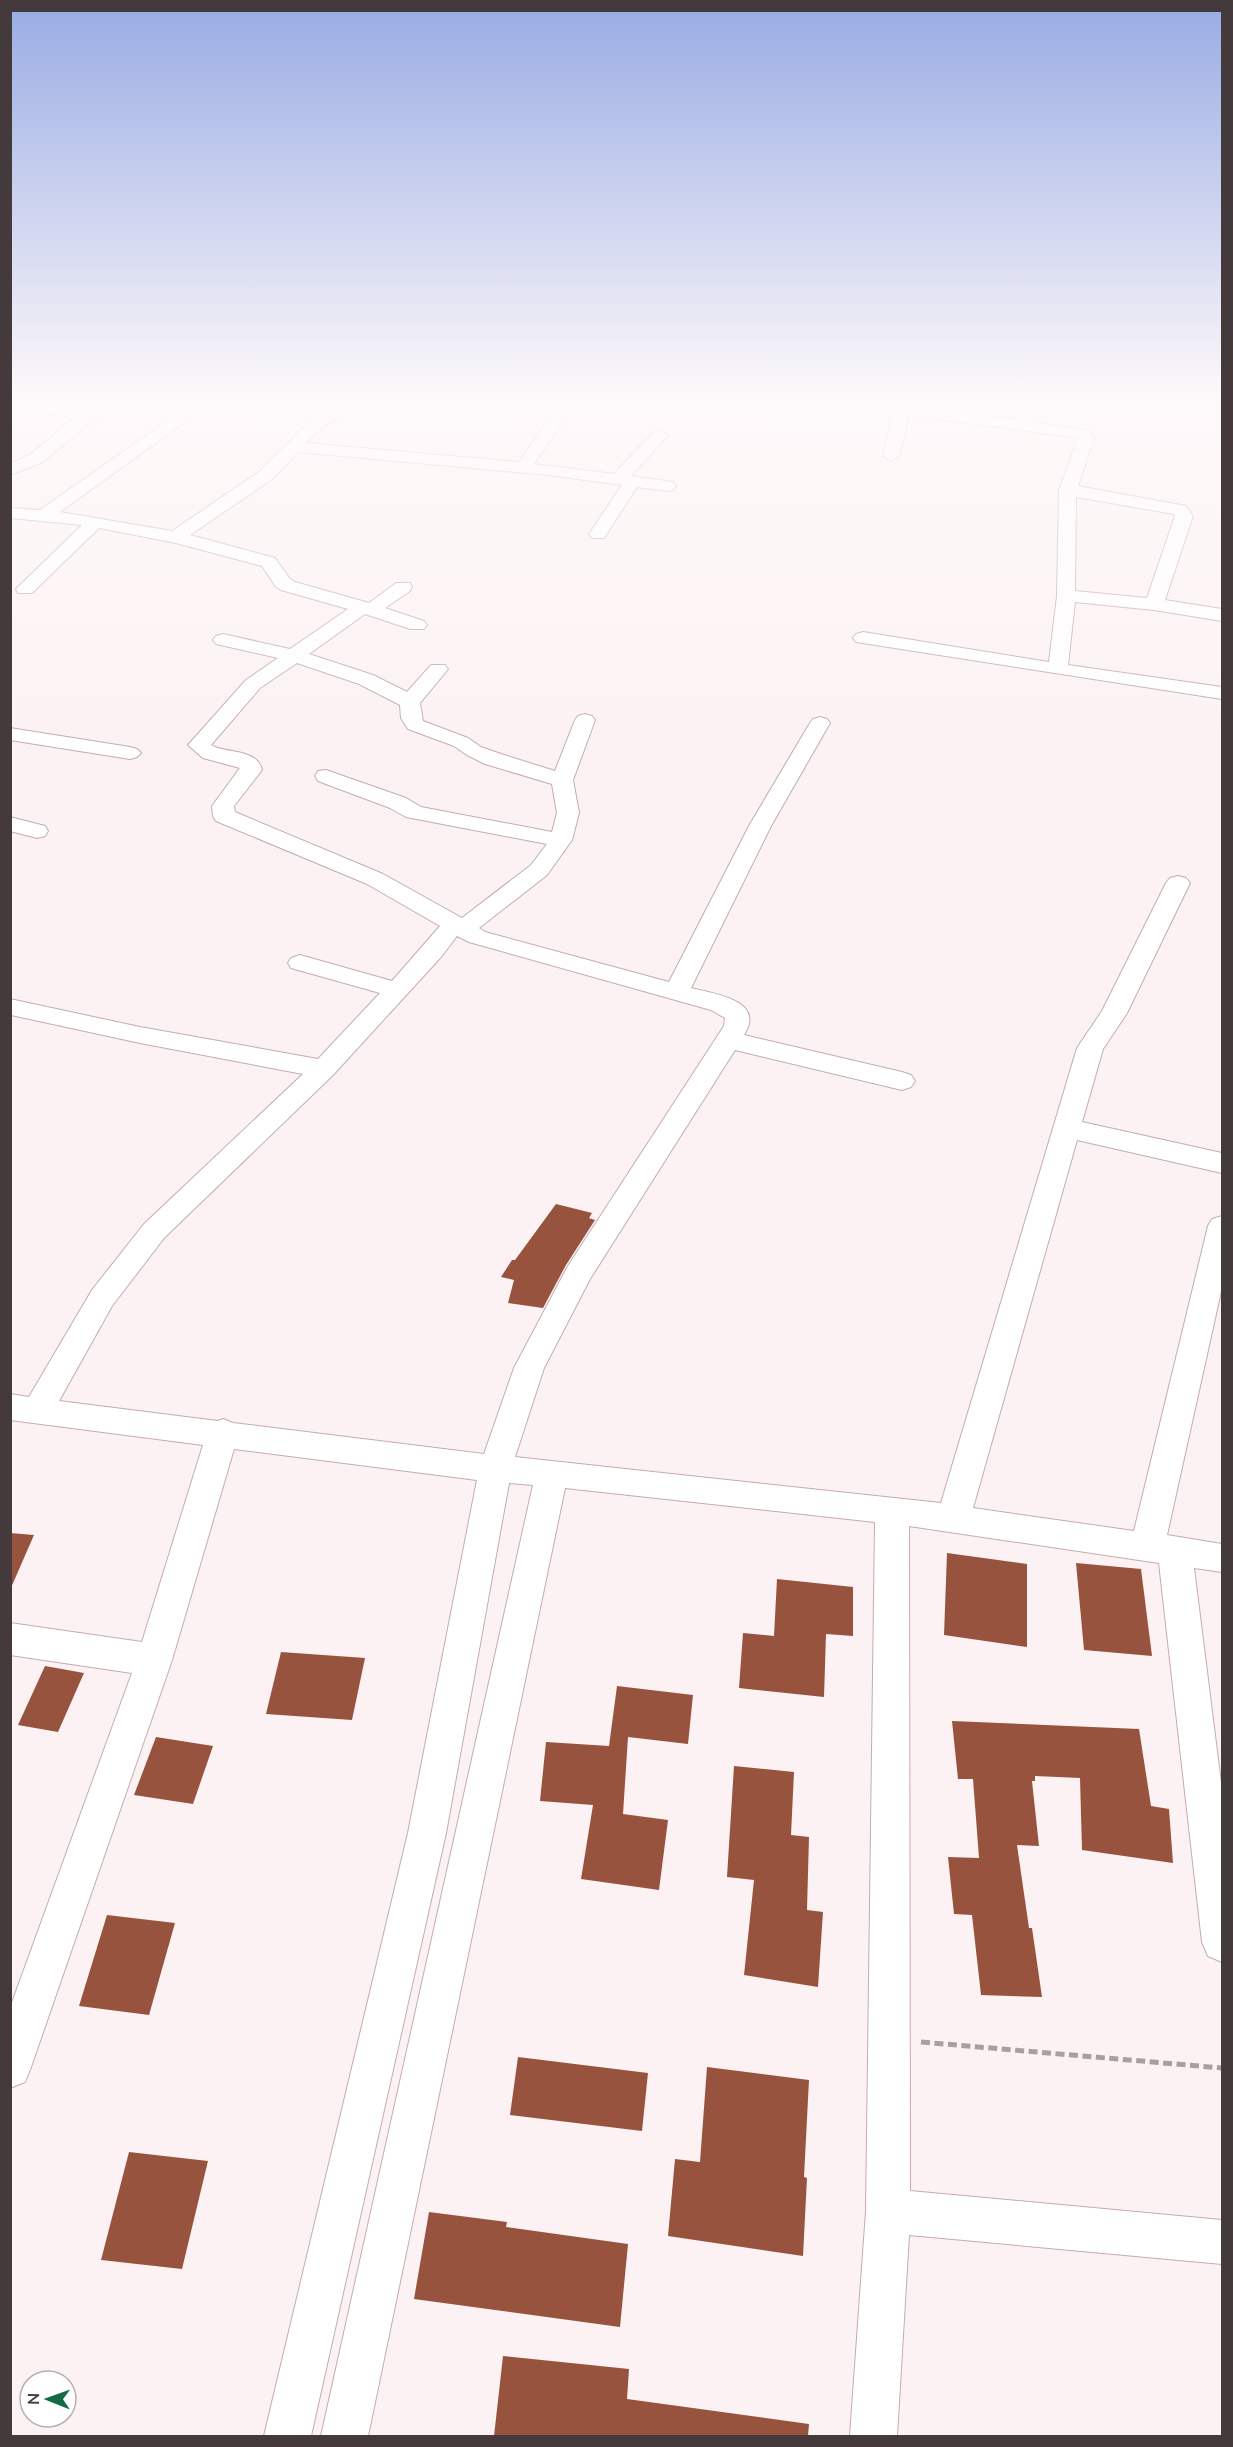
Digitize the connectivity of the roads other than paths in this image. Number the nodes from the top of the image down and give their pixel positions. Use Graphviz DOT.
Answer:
graph roads {
  1 [pos="51,510"];
  2 [pos="215,510"];
  3 [pos="610,510"];
  4 [pos="1068,510"];
  5 [pos="1180,510"];
  6 [pos="10,513"];
  7 [pos="46,514"];
  8 [pos="94,523"];
  9 [pos="597,534"];
  10 [pos="174,538"];
  11 [pos="403,587"];
  12 [pos="25,589"];
  13 [pos="1066,596"];
  14 [pos="1154,604"];
  15 [pos="368,608"];
  16 [pos="1222,615"];
  17 [pos="417,625"];
  18 [pos="863,638"];
  19 [pos="223,640"];
  20 [pos="294,655"];
  21 [pos="438,669"];
  22 [pos="1058,669"];
  23 [pos="1222,693"];
  24 [pos="410,702"];
  25 [pos="585,720"];
  26 [pos="820,723"];
  27 [pos="10,734"];
  28 [pos="130,753"];
  29 [pos="326,776"];
  30 [pos="562,780"];
  31 [pos="10,824"];
  32 [pos="37,831"];
  33 [pos="561,840"];
  34 [pos="1179,882"];
  35 [pos="458,926"];
  36 [pos="300,963"];
  37 [pos="397,990"];
  38 [pos="676,993"];
  39 [pos="11,1007"];
  40 [pos="728,1040"];
  41 [pos="324,1069"];
  42 [pos="902,1081"];
  43 [pos="1066,1128"];
  44 [pos="1222,1163"];
  45 [pos="1222,1227"];
  46 [pos="24,1408"];
  47 [pos="224,1432"];
  48 [pos="495,1469"];
  49 [pos="552,1473"];
  50 [pos="892,1510"];
  51 [pos="953,1520"];
  52 [pos="1161,1550"];
  53 [pos="1222,1558"];
  54 [pos="10,1640"];
  55 [pos="154,1660"];
  56 [pos="1222,1942"];
  57 [pos="10,2067"];
  58 [pos="888,2211"];
  59 [pos="1222,2242"];
  60 [pos="288,2436"];
  61 [pos="345,2436"];
  62 [pos="874,2436"];
  1 -- 7 [label="street"];
  2 -- 10 [label="street"];
  3 -- 9 [label="street"];
  4 -- 13 [label="street"];
  5 -- 14 [label="street"];
  6 -- 7 [label="street"];
  7 -- 8 [label="street"];
  8 -- 10 [label="street"];
  8 -- 12 [label="street"];
  10 -- 15 [label="street"];
  11 -- 15 [label="street"];
  13 -- 14 [label="street"];
  13 -- 22 [label="street"];
  14 -- 16 [label="street"];
  15 -- 17 [label="street"];
  15 -- 20 [label="street"];
  18 -- 22 [label="street"];
  19 -- 20 [label="street"];
  20 -- 24 [label="street"];
  20 -- 35 [label="street"];
  21 -- 24 [label="street"];
  22 -- 23 [label="street"];
  24 -- 30 [label="street"];
  25 -- 30 [label="street"];
  26 -- 38 [label="street"];
  27 -- 28 [label="street"];
  29 -- 33 [label="street"];
  30 -- 33 [label="street"];
  31 -- 32 [label="street"];
  33 -- 35 [label="street"];
  34 -- 43 [label="street"];
  35 -- 37 [label="street"];
  35 -- 38 [label="street"];
  36 -- 37 [label="street"];
  37 -- 41 [label="street"];
  38 -- 40 [label="street"];
  39 -- 41 [label="street"];
  40 -- 42 [label="street"];
  40 -- 48 [label="street"];
  41 -- 46 [label="street"];
  43 -- 44 [label="street"];
  43 -- 51 [label="street"];
  45 -- 52 [label="street"];
  46 -- 47 [label="street"];
  47 -- 48 [label="street"];
  47 -- 55 [label="street"];
  48 -- 49 [label="street"];
  48 -- 60 [label="street"];
  49 -- 50 [label="street"];
  49 -- 61 [label="street"];
  50 -- 51 [label="street"];
  50 -- 58 [label="street"];
  51 -- 52 [label="street"];
  52 -- 53 [label="street"];
  52 -- 56 [label="street"];
  54 -- 55 [label="street"];
  55 -- 57 [label="street"];
  58 -- 59 [label="street"];
  58 -- 62 [label="street"];
}
